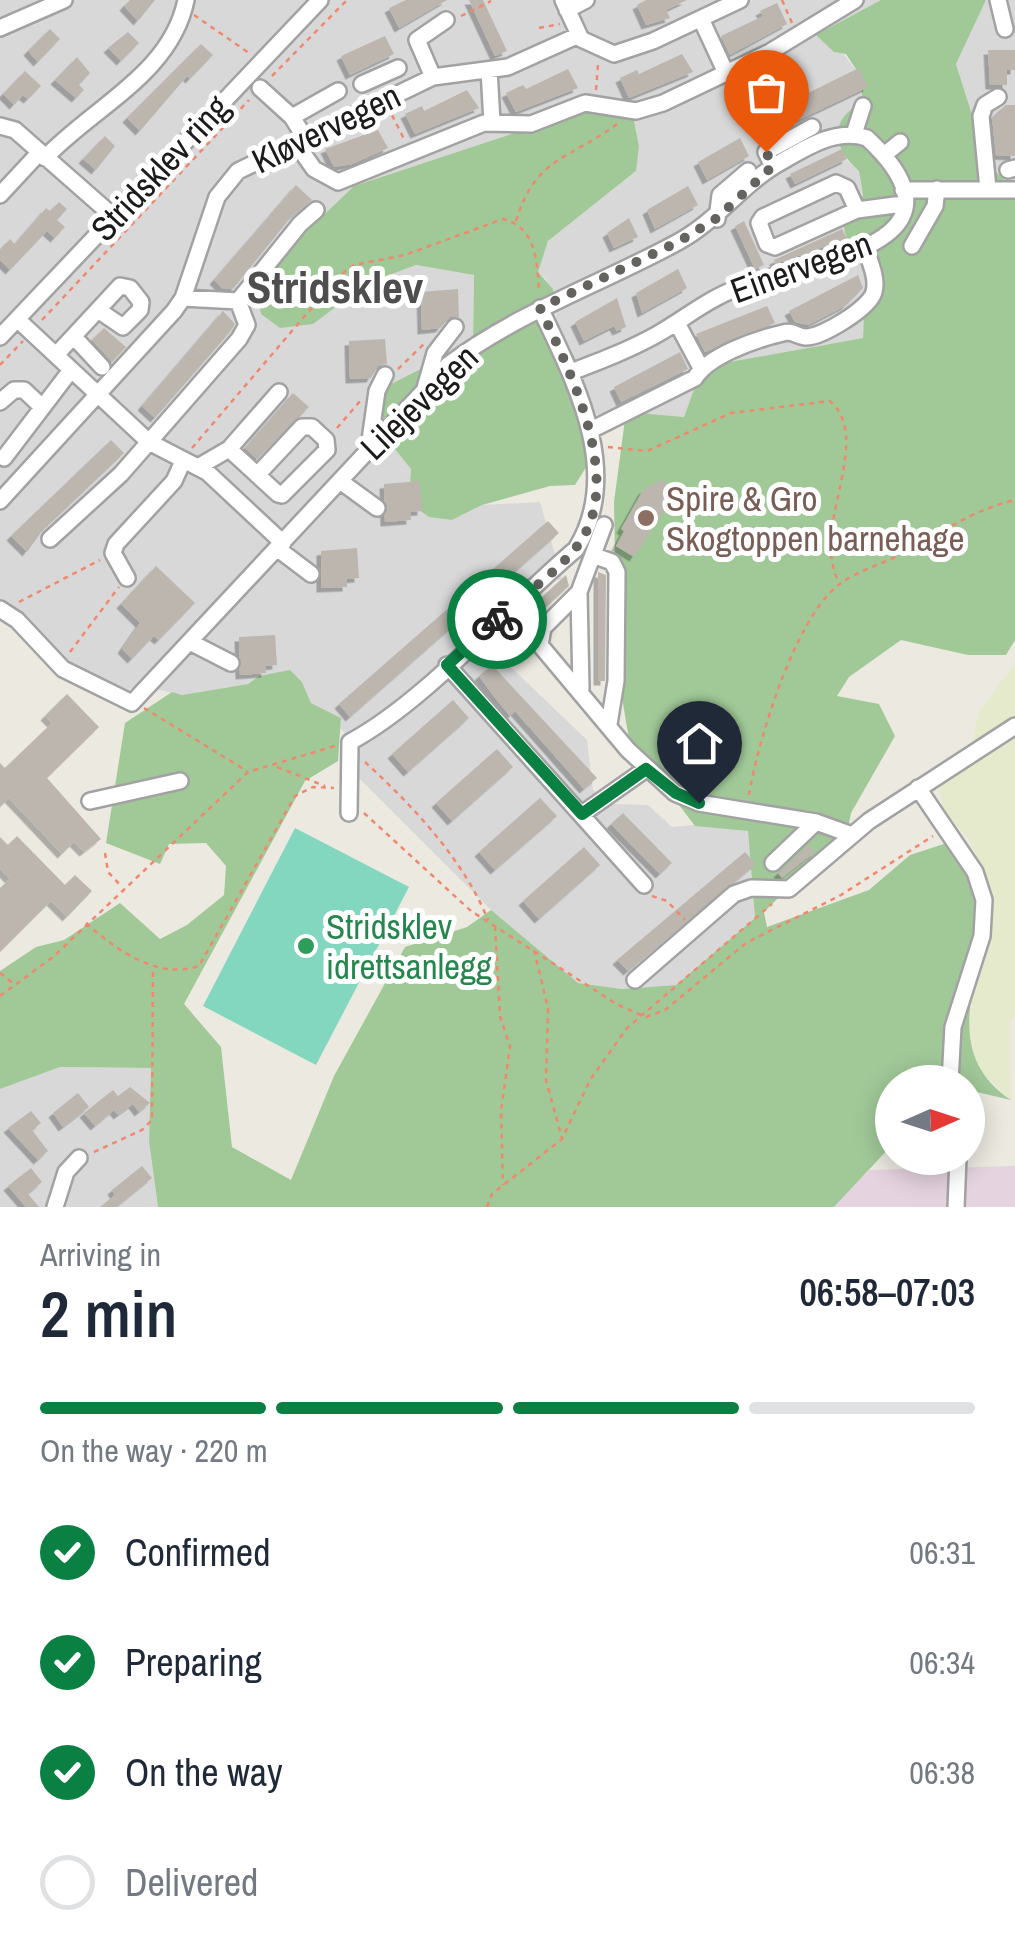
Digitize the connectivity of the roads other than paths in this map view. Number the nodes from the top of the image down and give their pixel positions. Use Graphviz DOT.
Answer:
graph roads {
  1 [pos="64,0"];
  2 [pos="320,0"];
  3 [pos="586,0"];
  4 [pos="740,0"];
  5 [pos="855,0"];
  6 [pos="998,0"];
  7 [pos="185,4"];
  8 [pos="567,10"];
  9 [pos="446,20"];
  10 [pos="701,20"];
  11 [pos="0,28"];
  12 [pos="1005,29"];
  13 [pos="579,35"];
  14 [pos="489,70"];
  15 [pos="726,73"];
  16 [pos="433,77"];
  17 [pos="362,84"];
  18 [pos="260,88"];
  19 [pos="338,91"];
  20 [pos="998,97"];
  21 [pos="388,98"];
  22 [pos="863,106"];
  23 [pos="292,118"];
  24 [pos="492,122"];
  25 [pos="0,126"];
  26 [pos="812,127"];
  27 [pos="854,134"];
  28 [pos="300,140"];
  29 [pos="900,142"];
  30 [pos="884,154"];
  31 [pos="42,156"];
  32 [pos="769,159"];
  33 [pos="748,171"];
  34 [pos="937,188"];
  35 [pos="988,189"];
  36 [pos="1015,190"];
  37 [pos="0,196"];
  38 [pos="903,197"];
  39 [pos="316,210"];
  40 [pos="857,210"];
  41 [pos="114,217"];
  42 [pos="717,218"];
  43 [pos="912,246"];
  44 [pos="866,247"];
  45 [pos="238,301"];
  46 [pos="178,304"];
  47 [pos="142,307"];
  48 [pos="540,308"];
  49 [pos="98,310"];
  50 [pos="17,319"];
  51 [pos="677,322"];
  52 [pos="450,333"];
  53 [pos="0,337"];
  54 [pos="74,337"];
  55 [pos="56,355"];
  56 [pos="102,366"];
  57 [pos="701,368"];
  58 [pos="71,370"];
  59 [pos="571,372"];
  60 [pos="386,375"];
  61 [pos="425,388"];
  62 [pos="279,392"];
  63 [pos="99,396"];
  64 [pos="0,402"];
  65 [pos="42,406"];
  66 [pos="592,436"];
  67 [pos="149,442"];
  68 [pos="369,447"];
  69 [pos="229,448"];
  70 [pos="4,458"];
  71 [pos="190,464"];
  72 [pos="257,475"];
  73 [pos="340,481"];
  74 [pos="3,492"];
  75 [pos="376,508"];
  76 [pos="604,525"];
  77 [pos="50,539"];
  78 [pos="280,546"];
  79 [pos="595,556"];
  80 [pos="312,574"];
  81 [pos="127,578"];
  82 [pos="579,592"];
  83 [pos="2,610"];
  84 [pos="190,642"];
  85 [pos="230,663"];
  86 [pos="447,665"];
  87 [pos="581,689"];
  88 [pos="609,724"];
  89 [pos="1015,726"];
  90 [pos="646,769"];
  91 [pos="180,781"];
  92 [pos="918,788"];
  93 [pos="90,802"];
  94 [pos="349,813"];
  95 [pos="582,814"];
  96 [pos="816,822"];
  97 [pos="852,836"];
  98 [pos="774,863"];
  99 [pos="644,885"];
  100 [pos="635,980"];
  101 [pos="951,1065"];
  102 [pos="79,1158"];
  103 [pos="957,1175"];
  104 [pos="56,1207"];
  105 [pos="956,1207"];
  1 -- 11 [label="street"];
  2 -- 41 [label="street, Stridsklev ring"];
  3 -- 8 [label="street"];
  4 -- 10 [label="street"];
  5 -- 15 [label="street"];
  6 -- 12 [label="street"];
  7 -- 31 [label="street"];
  8 -- 13 [label="street"];
  9 -- 16 [label="street"];
  10 -- 13 [label="street"];
  10 -- 15 [label="street"];
  13 -- 14 [label="street, Kløvervegen"];
  14 -- 16 [label="street, Kløvervegen"];
  14 -- 24 [label="street"];
  15 -- 24 [label="street"];
  16 -- 21 [label="street, Kløvervegen"];
  17 -- 21 [label="street"];
  18 -- 23 [label="street"];
  19 -- 23 [label="street"];
  20 -- 35 [label="street"];
  21 -- 28 [label="street, Kløvervegen"];
  22 -- 27 [label="street"];
  23 -- 28 [label="street"];
  24 -- 28 [label="street"];
  25 -- 31 [label="street"];
  26 -- 32 [label="street"];
  27 -- 30 [label="street"];
  27 -- 32 [label="street, Lilejevegen"];
  28 -- 46 [label="street, Kløvervegen"];
  29 -- 30 [label="street"];
  30 -- 38 [label="street"];
  31 -- 37 [label="street"];
  31 -- 41 [label="street"];
  32 -- 42 [label="street, Lilejevegen"];
  33 -- 42 [label="street"];
  34 -- 35 [label="street, Einervegen"];
  34 -- 38 [label="street, Einervegen"];
  34 -- 43 [label="street"];
  35 -- 36 [label="street, Einervegen"];
  38 -- 40 [label="street"];
  38 -- 44 [label="street, Einervegen"];
  39 -- 45 [label="street"];
  40 -- 40 [label="street"];
  41 -- 50 [label="street, Stridsklev ring"];
  42 -- 48 [label="street, Lilejevegen"];
  44 -- 51 [label="street, Einervegen"];
  44 -- 57 [label="street"];
  45 -- 46 [label="street"];
  45 -- 67 [label="street"];
  46 -- 47 [label="street"];
  46 -- 63 [label="street, Kløvervegen"];
  47 -- 49 [label="street"];
  47 -- 49 [label="street"];
  48 -- 59 [label="street"];
  48 -- 61 [label="street, Lilejevegen"];
  49 -- 54 [label="street"];
  50 -- 53 [label="street, Stridsklev ring"];
  50 -- 55 [label="street"];
  51 -- 57 [label="street"];
  51 -- 59 [label="street, Einervegen"];
  52 -- 61 [label="street"];
  54 -- 55 [label="street"];
  54 -- 56 [label="street"];
  55 -- 58 [label="street"];
  57 -- 66 [label="street"];
  58 -- 63 [label="street"];
  58 -- 65 [label="street"];
  59 -- 66 [label="street"];
  60 -- 68 [label="street"];
  61 -- 68 [label="street, Lilejevegen"];
  62 -- 69 [label="street"];
  63 -- 67 [label="street"];
  63 -- 74 [label="street, Kløvervegen"];
  64 -- 65 [label="street"];
  65 -- 70 [label="street"];
  66 -- 86 [label="street"];
  67 -- 71 [label="street"];
  67 -- 77 [label="street"];
  68 -- 73 [label="street, Lilejevegen"];
  69 -- 71 [label="street"];
  69 -- 72 [label="street"];
  71 -- 78 [label="street"];
  71 -- 81 [label="street"];
  72 -- 72 [label="street"];
  73 -- 75 [label="street"];
  73 -- 78 [label="street, Lilejevegen"];
  76 -- 79 [label="street"];
  78 -- 80 [label="street"];
  78 -- 84 [label="street, Lilejevegen"];
  79 -- 82 [label="street"];
  79 -- 88 [label="street"];
  82 -- 87 [label="street"];
  82 -- 87 [label="street"];
  83 -- 84 [label="street, Lilejevegen"];
  84 -- 85 [label="street"];
  86 -- 94 [label="street"];
  86 -- 95 [label="street"];
  87 -- 88 [label="street"];
  88 -- 90 [label="street"];
  89 -- 92 [label="street"];
  90 -- 95 [label="street"];
  90 -- 96 [label="street"];
  91 -- 93 [label="street"];
  92 -- 97 [label="street"];
  92 -- 101 [label="street"];
  95 -- 99 [label="street"];
  96 -- 97 [label="street"];
  96 -- 98 [label="street"];
  97 -- 100 [label="street"];
  102 -- 104 [label="street"];
  103 -- 105 [label="street"];
}
